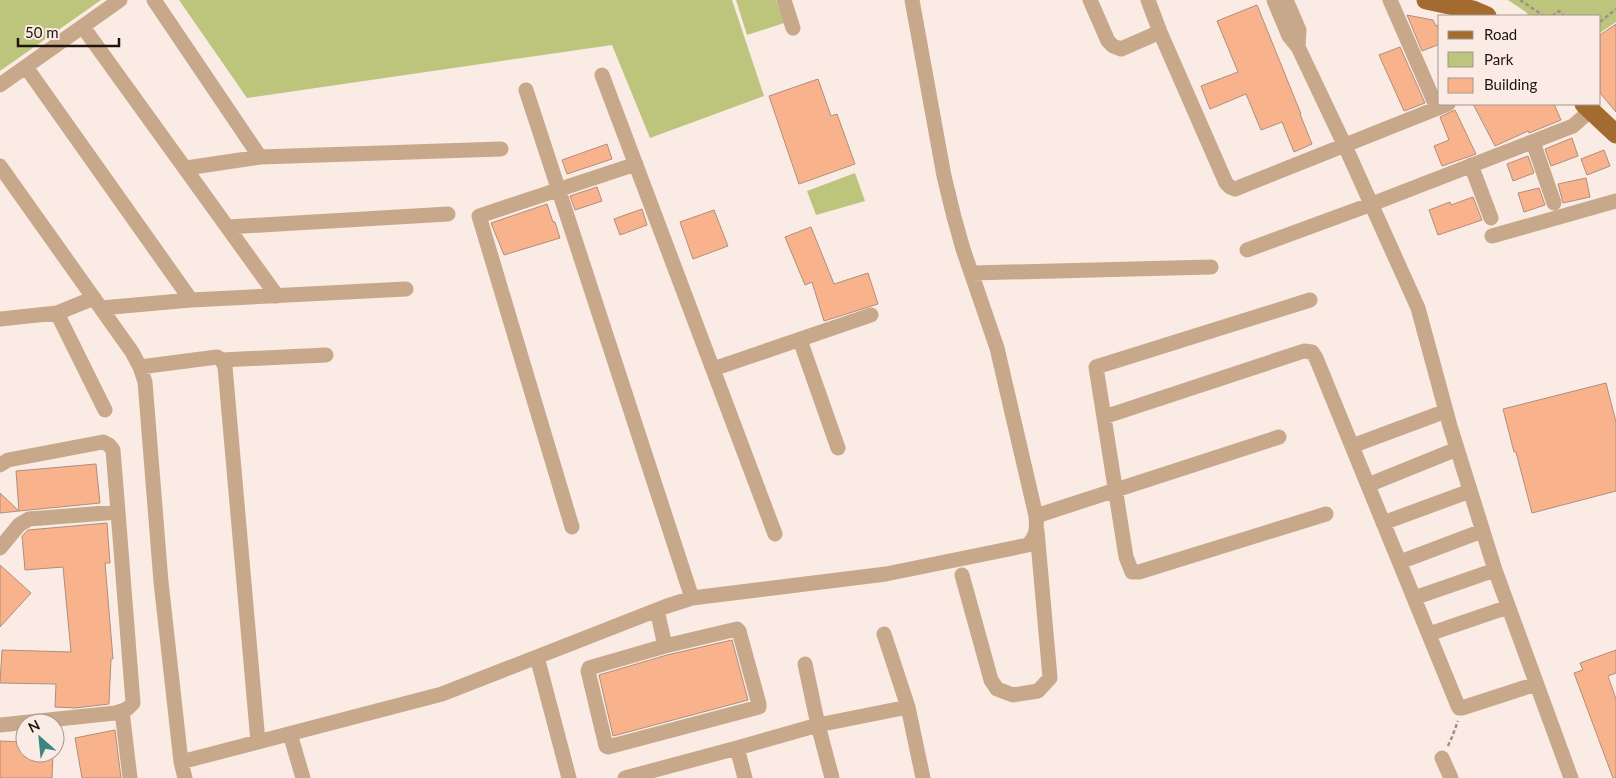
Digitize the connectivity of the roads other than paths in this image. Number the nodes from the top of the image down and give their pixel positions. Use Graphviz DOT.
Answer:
graph roads {
  1 [pos="120,0"];
  2 [pos="154,0"];
  3 [pos="784,0"];
  4 [pos="912,0"];
  5 [pos="1090,0"];
  6 [pos="1148,0"];
  7 [pos="1274,0"];
  8 [pos="1286,0"];
  9 [pos="1390,0"];
  10 [pos="1426,0"];
  11 [pos="1485,15"];
  12 [pos="83,27"];
  13 [pos="793,28"];
  14 [pos="1160,32"];
  15 [pos="1298,46"];
  16 [pos="26,67"];
  17 [pos="602,75"];
  18 [pos="0,85"];
  19 [pos="526,90"];
  20 [pos="1438,98"];
  21 [pos="1442,106"];
  22 [pos="1587,107"];
  23 [pos="1616,134"];
  24 [pos="1532,142"];
  25 [pos="1345,146"];
  26 [pos="500,149"];
  27 [pos="260,157"];
  28 [pos="636,164"];
  29 [pos="0,166"];
  30 [pos="1471,166"];
  31 [pos="186,168"];
  32 [pos="558,190"];
  33 [pos="1616,201"];
  34 [pos="1554,203"];
  35 [pos="1372,204"];
  36 [pos="448,214"];
  37 [pos="1491,218"];
  38 [pos="228,227"];
  39 [pos="1492,236"];
  40 [pos="1247,250"];
  41 [pos="1210,267"];
  42 [pos="972,273"];
  43 [pos="406,289"];
  44 [pos="277,296"];
  45 [pos="191,300"];
  46 [pos="1310,300"];
  47 [pos="98,303"];
  48 [pos="57,313"];
  49 [pos="871,315"];
  50 [pos="0,319"];
  51 [pos="800,340"];
  52 [pos="326,355"];
  53 [pos="222,360"];
  54 [pos="140,367"];
  55 [pos="714,370"];
  56 [pos="106,410"];
  57 [pos="1446,410"];
  58 [pos="1104,417"];
  59 [pos="1278,437"];
  60 [pos="1352,446"];
  61 [pos="838,448"];
  62 [pos="1457,449"];
  63 [pos="0,465"];
  64 [pos="1368,484"];
  65 [pos="1115,490"];
  66 [pos="1470,491"];
  67 [pos="118,512"];
  68 [pos="1326,514"];
  69 [pos="1383,523"];
  70 [pos="1036,524"];
  71 [pos="572,526"];
  72 [pos="1482,531"];
  73 [pos="775,534"];
  74 [pos="0,548"];
  75 [pos="1400,562"];
  76 [pos="1495,570"];
  77 [pos="962,575"];
  78 [pos="692,598"];
  79 [pos="1414,598"];
  80 [pos="1508,607"];
  81 [pos="657,610"];
  82 [pos="884,634"];
  83 [pos="1429,634"];
  84 [pos="665,646"];
  85 [pos="537,657"];
  86 [pos="805,664"];
  87 [pos="1536,684"];
  88 [pos="908,707"];
  89 [pos="122,711"];
  90 [pos="0,725"];
  91 [pos="818,725"];
  92 [pos="290,734"];
  93 [pos="258,742"];
  94 [pos="737,748"];
  95 [pos="1442,758"];
  96 [pos="181,762"];
  97 [pos="652,774"];
  98 [pos="130,778"];
  99 [pos="185,778"];
  100 [pos="303,778"];
  101 [pos="569,778"];
  102 [pos="625,778"];
  103 [pos="745,778"];
  104 [pos="832,778"];
  105 [pos="923,778"];
  106 [pos="1451,778"];
  107 [pos="1571,778"];
  1 -- 12 [label="street"];
  2 -- 27 [label="street"];
  3 -- 13 [label="street"];
  4 -- 42 [label="street"];
  5 -- 14 [label="street"];
  6 -- 14 [label="street"];
  7 -- 15 [label="street"];
  8 -- 15 [label="street"];
  9 -- 20 [label="street"];
  10 -- 11 [label="main road"];
  12 -- 16 [label="street"];
  12 -- 31 [label="street"];
  14 -- 25 [label="street"];
  15 -- 25 [label="street"];
  16 -- 18 [label="street"];
  16 -- 45 [label="street"];
  17 -- 28 [label="street"];
  19 -- 32 [label="street"];
  21 -- 25 [label="street"];
  22 -- 23 [label="main road"];
  22 -- 24 [label="street"];
  24 -- 30 [label="street"];
  24 -- 34 [label="street"];
  25 -- 35 [label="street"];
  26 -- 27 [label="street"];
  27 -- 31 [label="street"];
  28 -- 32 [label="street"];
  28 -- 55 [label="street"];
  29 -- 47 [label="street"];
  30 -- 35 [label="street"];
  30 -- 37 [label="street"];
  31 -- 38 [label="street"];
  32 -- 71 [label="street"];
  32 -- 78 [label="street"];
  33 -- 39 [label="street"];
  35 -- 40 [label="street"];
  35 -- 57 [label="street"];
  36 -- 38 [label="street"];
  38 -- 44 [label="street"];
  41 -- 42 [label="street"];
  42 -- 70 [label="street"];
  43 -- 44 [label="street"];
  44 -- 45 [label="street"];
  45 -- 47 [label="street"];
  46 -- 58 [label="street"];
  47 -- 48 [label="street"];
  47 -- 54 [label="street"];
  48 -- 50 [label="street"];
  48 -- 56 [label="street"];
  49 -- 51 [label="street"];
  51 -- 55 [label="street"];
  51 -- 61 [label="street"];
  52 -- 53 [label="street"];
  53 -- 54 [label="street"];
  53 -- 93 [label="street"];
  54 -- 96 [label="street"];
  55 -- 73 [label="street"];
  57 -- 60 [label="street"];
  57 -- 62 [label="street"];
  58 -- 60 [label="street"];
  58 -- 65 [label="street"];
  59 -- 65 [label="street"];
  60 -- 64 [label="street"];
  62 -- 64 [label="street"];
  62 -- 66 [label="street"];
  63 -- 67 [label="street"];
  64 -- 69 [label="street"];
  65 -- 68 [label="street"];
  65 -- 70 [label="street"];
  66 -- 69 [label="street"];
  66 -- 72 [label="street"];
  67 -- 74 [label="street"];
  67 -- 89 [label="street"];
  69 -- 75 [label="street"];
  70 -- 77 [label="street"];
  70 -- 78 [label="street"];
  72 -- 75 [label="street"];
  72 -- 76 [label="street"];
  75 -- 79 [label="street"];
  76 -- 79 [label="street"];
  76 -- 80 [label="street"];
  78 -- 81 [label="street"];
  79 -- 83 [label="street"];
  80 -- 83 [label="street"];
  80 -- 87 [label="street"];
  81 -- 84 [label="street"];
  81 -- 85 [label="street"];
  82 -- 88 [label="street"];
  83 -- 87 [label="street"];
  84 -- 84 [label="street"];
  85 -- 92 [label="street"];
  85 -- 101 [label="street"];
  86 -- 91 [label="street"];
  87 -- 107 [label="street"];
  88 -- 91 [label="street"];
  88 -- 105 [label="street"];
  89 -- 90 [label="street"];
  89 -- 98 [label="street"];
  91 -- 94 [label="street"];
  91 -- 104 [label="street"];
  92 -- 93 [label="street"];
  92 -- 100 [label="street"];
  93 -- 96 [label="street"];
  94 -- 97 [label="street"];
  94 -- 103 [label="street"];
  95 -- 106 [label="street"];
  96 -- 99 [label="street"];
  97 -- 102 [label="street"];
}
